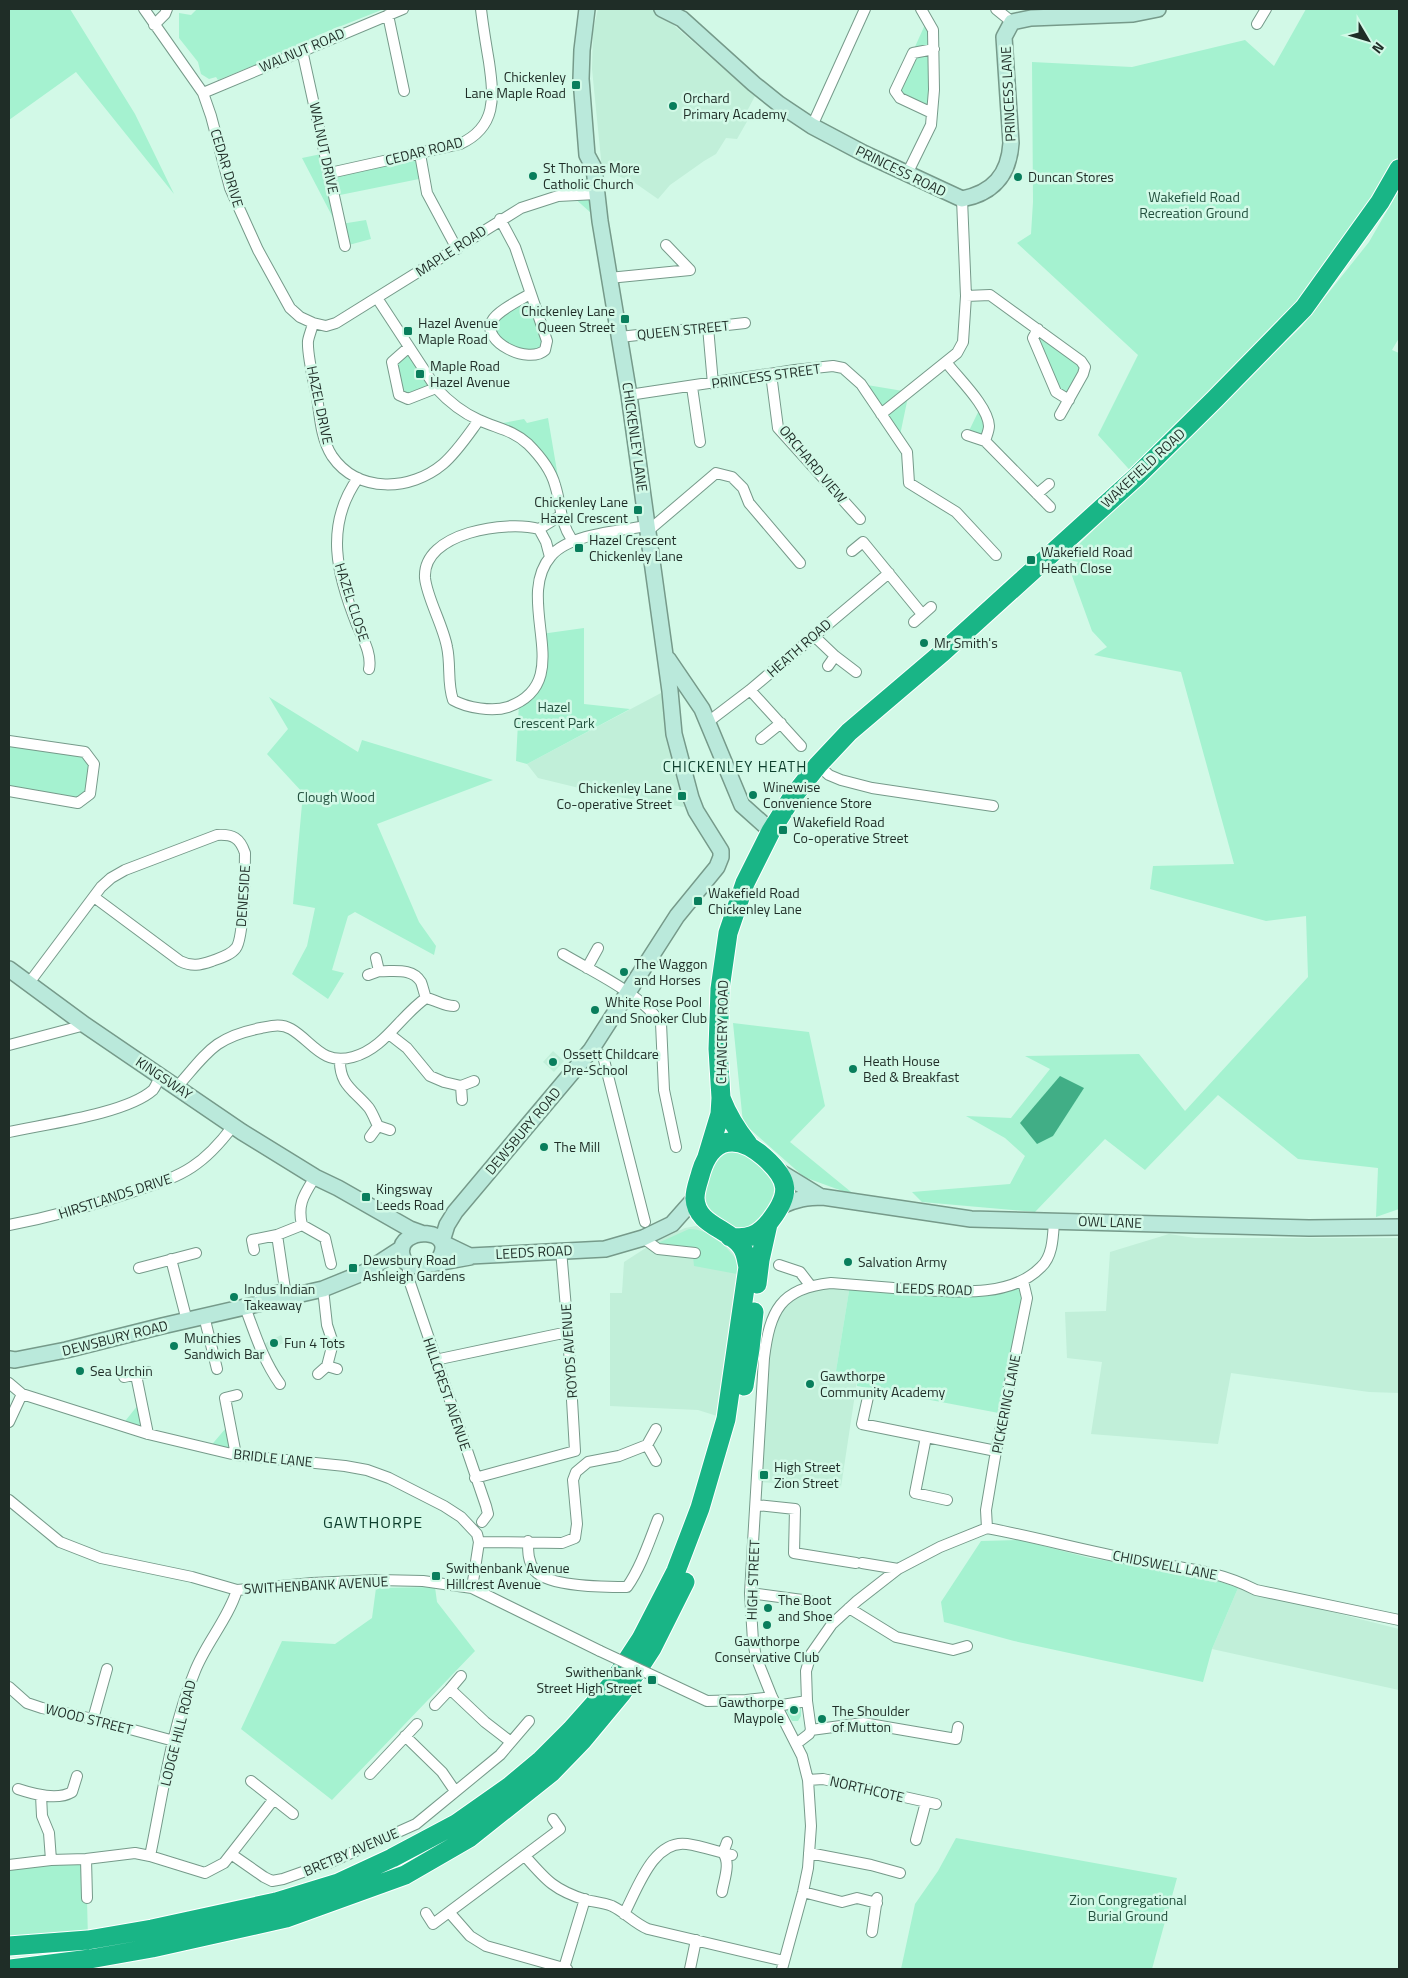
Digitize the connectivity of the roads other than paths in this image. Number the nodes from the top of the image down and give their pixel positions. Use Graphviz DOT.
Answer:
graph roads {
  1 [pos="144,9"];
  2 [pos="166,9"];
  3 [pos="402,9"];
  4 [pos="481,9"];
  5 [pos="587,9"];
  6 [pos="662,9"];
  7 [pos="865,9"];
  8 [pos="922,9"];
  9 [pos="996,9"];
  10 [pos="1158,9"];
  11 [pos="1266,9"];
  12 [pos="1106,11"];
  13 [pos="684,14"];
  14 [pos="388,15"];
  15 [pos="1012,22"];
  16 [pos="1257,24"];
  17 [pos="154,25"];
  18 [pos="934,49"];
  19 [pos="302,50"];
  20 [pos="404,90"];
  21 [pos="202,93"];
  22 [pos="932,113"];
  23 [pos="812,126"];
  24 [pos="420,154"];
  25 [pos="1399,169"];
  26 [pos="330,173"];
  27 [pos="907,174"];
  28 [pos="596,194"];
  29 [pos="962,199"];
  30 [pos="500,219"];
  31 [pos="666,245"];
  32 [pos="345,246"];
  33 [pos="457,248"];
  34 [pos="609,278"];
  35 [pos="530,294"];
  36 [pos="966,296"];
  37 [pos="377,298"];
  38 [pos="313,323"];
  39 [pos="745,323"];
  40 [pos="708,327"];
  41 [pos="1038,329"];
  42 [pos="620,337"];
  43 [pos="409,347"];
  44 [pos="946,362"];
  45 [pos="770,374"];
  46 [pos="713,384"];
  47 [pos="692,387"];
  48 [pos="436,388"];
  49 [pos="629,395"];
  50 [pos="1069,400"];
  51 [pos="881,414"];
  52 [pos="1060,415"];
  53 [pos="479,420"];
  54 [pos="967,435"];
  55 [pos="985,441"];
  56 [pos="700,442"];
  57 [pos="358,478"];
  58 [pos="1048,484"];
  59 [pos="1037,494"];
  60 [pos="1050,507"];
  61 [pos="560,516"];
  62 [pos="860,519"];
  63 [pos="539,529"];
  64 [pos="648,529"];
  65 [pos="572,540"];
  66 [pos="852,552"];
  67 [pos="996,555"];
  68 [pos="550,557"];
  69 [pos="800,563"];
  70 [pos="889,572"];
  71 [pos="914,622"];
  72 [pos="813,635"];
  73 [pos="664,652"];
  74 [pos="835,656"];
  75 [pos="828,666"];
  76 [pos="369,669"];
  77 [pos="856,672"];
  78 [pos="687,688"];
  79 [pos="750,690"];
  80 [pos="670,692"];
  81 [pos="708,722"];
  82 [pos="781,723"];
  83 [pos="849,732"];
  84 [pos="762,739"];
  85 [pos="9,741"];
  86 [pos="801,746"];
  87 [pos="818,765"];
  88 [pos="9,792"];
  89 [pos="993,806"];
  90 [pos="771,831"];
  91 [pos="94,897"];
  92 [pos="598,948"];
  93 [pos="563,954"];
  94 [pos="376,958"];
  95 [pos="587,968"];
  96 [pos="9,969"];
  97 [pos="378,971"];
  98 [pos="368,975"];
  99 [pos="29,984"];
  100 [pos="628,993"];
  101 [pos="426,998"];
  102 [pos="454,1006"];
  103 [pos="85,1024"];
  104 [pos="389,1034"];
  105 [pos="9,1045"];
  106 [pos="591,1050"];
  107 [pos="340,1059"];
  108 [pos="160,1076"];
  109 [pos="474,1081"];
  110 [pos="461,1086"];
  111 [pos="177,1087"];
  112 [pos="721,1098"];
  113 [pos="462,1100"];
  114 [pos="233,1126"];
  115 [pos="378,1126"];
  116 [pos="390,1130"];
  117 [pos="9,1132"];
  118 [pos="370,1137"];
  119 [pos="748,1144"];
  120 [pos="676,1146"];
  121 [pos="706,1158"];
  122 [pos="780,1172"];
  123 [pos="319,1179"];
  124 [pos="695,1198"];
  125 [pos="823,1198"];
  126 [pos="781,1206"];
  127 [pos="455,1212"];
  128 [pos="1054,1221"];
  129 [pos="645,1222"];
  130 [pos="709,1223"];
  131 [pos="672,1224"];
  132 [pos="768,1224"];
  133 [pos="9,1225"];
  134 [pos="302,1226"];
  135 [pos="1399,1227"];
  136 [pos="422,1233"];
  137 [pos="277,1235"];
  138 [pos="730,1236"];
  139 [pos="643,1238"];
  140 [pos="442,1242"];
  141 [pos="253,1245"];
  142 [pos="402,1247"];
  143 [pos="561,1250"];
  144 [pos="196,1253"];
  145 [pos="695,1253"];
  146 [pos="484,1255"];
  147 [pos="171,1260"];
  148 [pos="437,1262"];
  149 [pos="331,1264"];
  150 [pos="407,1264"];
  151 [pos="779,1265"];
  152 [pos="140,1268"];
  153 [pos="366,1272"];
  154 [pos="1023,1281"];
  155 [pos="810,1285"];
  156 [pos="323,1289"];
  157 [pos="259,1294"];
  158 [pos="245,1307"];
  159 [pos="204,1316"];
  160 [pos="186,1321"];
  161 [pos="568,1332"];
  162 [pos="9,1359"];
  163 [pos="435,1360"];
  164 [pos="217,1369"];
  165 [pos="148,1372"];
  166 [pos="136,1374"];
  167 [pos="318,1374"];
  168 [pos="124,1377"];
  169 [pos="9,1383"];
  170 [pos="280,1384"];
  171 [pos="22,1394"];
  172 [pos="237,1395"];
  173 [pos="868,1397"];
  174 [pos="9,1422"];
  175 [pos="656,1429"];
  176 [pos="148,1434"];
  177 [pos="926,1437"];
  178 [pos="647,1445"];
  179 [pos="996,1451"];
  180 [pos="236,1455"];
  181 [pos="656,1461"];
  182 [pos="476,1478"];
  183 [pos="9,1500"];
  184 [pos="947,1500"];
  185 [pos="757,1505"];
  186 [pos="658,1519"];
  187 [pos="482,1522"];
  188 [pos="987,1528"];
  189 [pos="528,1541"];
  190 [pos="479,1542"];
  191 [pos="898,1569"];
  192 [pos="472,1588"];
  193 [pos="237,1590"];
  194 [pos="750,1593"];
  195 [pos="810,1601"];
  196 [pos="849,1608"];
  197 [pos="1399,1620"];
  198 [pos="968,1646"];
  199 [pos="107,1669"];
  200 [pos="461,1676"];
  201 [pos="9,1687"];
  202 [pos="450,1689"];
  203 [pos="807,1701"];
  204 [pos="774,1702"];
  205 [pos="435,1705"];
  206 [pos="93,1719"];
  207 [pos="529,1721"];
  208 [pos="417,1724"];
  209 [pos="958,1726"];
  210 [pos="811,1730"];
  211 [pos="405,1736"];
  212 [pos="174,1742"];
  213 [pos="511,1742"];
  214 [pos="796,1744"];
  215 [pos="370,1774"];
  216 [pos="77,1776"];
  217 [pos="808,1780"];
  218 [pos="251,1781"];
  219 [pos="18,1789"];
  220 [pos="455,1791"];
  221 [pos="41,1795"];
  222 [pos="274,1799"];
  223 [pos="293,1814"];
  224 [pos="552,1819"];
  225 [pos="916,1840"];
  226 [pos="727,1842"];
  227 [pos="809,1853"];
  228 [pos="231,1854"];
  229 [pos="728,1854"];
  230 [pos="150,1856"];
  231 [pos="525,1856"];
  232 [pos="51,1860"];
  233 [pos="86,1860"];
  234 [pos="9,1864"];
  235 [pos="900,1874"];
  236 [pos="722,1892"];
  237 [pos="803,1892"];
  238 [pos="86,1898"];
  239 [pos="585,1899"];
  240 [pos="449,1912"];
  241 [pos="426,1914"];
  242 [pos="624,1914"];
  243 [pos="872,1932"];
  244 [pos="696,1940"];
  245 [pos="9,1946"];
  246 [pos="783,1965"];
  247 [pos="12,1969"];
  248 [pos="566,1969"];
  249 [pos="690,1969"];
  1 -- 17 [label="street, CEDAR DRIVE"];
  2 -- 17 [label="street"];
  3 -- 14 [label="street, WALNUT ROAD"];
  4 -- 24 [label="street, CEDAR ROAD"];
  5 -- 28 [label="street, CHICKENLEY LANE"];
  6 -- 13 [label="street, PRINCESS ROAD"];
  7 -- 23 [label="street"];
  8 -- 18 [label="street"];
  9 -- 15 [label="street"];
  10 -- 12 [label="street"];
  11 -- 16 [label="street"];
  12 -- 15 [label="street"];
  13 -- 23 [label="street, PRINCESS ROAD"];
  14 -- 19 [label="street, WALNUT ROAD"];
  14 -- 20 [label="street"];
  15 -- 29 [label="street, PRINCESS LANE"];
  17 -- 21 [label="street, CEDAR DRIVE"];
  18 -- 22 [label="street"];
  18 -- 22 [label="street"];
  19 -- 21 [label="street, WALNUT ROAD"];
  19 -- 26 [label="street, WALNUT DRIVE"];
  21 -- 38 [label="street, CEDAR DRIVE"];
  22 -- 27 [label="street"];
  23 -- 27 [label="street, PRINCESS ROAD"];
  24 -- 26 [label="street, CEDAR ROAD"];
  24 -- 33 [label="street"];
  25 -- 83 [label="highway, WAKEFIELD ROAD"];
  26 -- 32 [label="street, WALNUT DRIVE"];
  27 -- 29 [label="street, PRINCESS ROAD"];
  28 -- 30 [label="street, MAPLE ROAD"];
  28 -- 34 [label="street, CHICKENLEY LANE"];
  29 -- 36 [label="street, PRINCESS ROAD"];
  30 -- 33 [label="street, MAPLE ROAD"];
  30 -- 35 [label="street"];
  31 -- 34 [label="street"];
  33 -- 37 [label="street, MAPLE ROAD"];
  34 -- 42 [label="street, CHICKENLEY LANE"];
  35 -- 35 [label="street"];
  36 -- 41 [label="street"];
  36 -- 44 [label="street, PRINCESS ROAD"];
  37 -- 38 [label="street, MAPLE ROAD"];
  37 -- 43 [label="street"];
  38 -- 57 [label="street, HAZEL DRIVE"];
  39 -- 40 [label="street, QUEEN STREET"];
  40 -- 42 [label="street, QUEEN STREET"];
  40 -- 46 [label="street"];
  41 -- 50 [label="street"];
  41 -- 50 [label="street"];
  42 -- 49 [label="street, CHICKENLEY LANE"];
  43 -- 48 [label="street"];
  43 -- 48 [label="street"];
  44 -- 51 [label="street, PRINCESS ROAD"];
  44 -- 55 [label="street"];
  45 -- 46 [label="street, PRINCESS STREET"];
  45 -- 51 [label="street, PRINCESS STREET"];
  45 -- 62 [label="street, ORCHARD VIEW"];
  46 -- 47 [label="street, PRINCESS STREET"];
  47 -- 49 [label="street, PRINCESS STREET"];
  47 -- 56 [label="street"];
  48 -- 53 [label="street"];
  49 -- 64 [label="street, CHICKENLEY LANE"];
  50 -- 52 [label="street"];
  51 -- 67 [label="street"];
  53 -- 57 [label="street, HAZEL DRIVE"];
  53 -- 61 [label="street"];
  54 -- 55 [label="street"];
  55 -- 59 [label="street"];
  57 -- 76 [label="street, HAZEL CLOSE"];
  58 -- 59 [label="street"];
  59 -- 60 [label="street"];
  61 -- 63 [label="street"];
  61 -- 65 [label="street"];
  63 -- 68 [label="street"];
  63 -- 68 [label="street"];
  64 -- 65 [label="street"];
  64 -- 69 [label="street"];
  64 -- 73 [label="street, CHICKENLEY LANE"];
  65 -- 68 [label="street"];
  66 -- 70 [label="street"];
  70 -- 71 [label="street"];
  70 -- 72 [label="street, HEATH ROAD"];
  72 -- 74 [label="street"];
  72 -- 79 [label="street, HEATH ROAD"];
  73 -- 78 [label="street"];
  73 -- 80 [label="street, CHICKENLEY LANE"];
  74 -- 75 [label="street"];
  74 -- 77 [label="street"];
  78 -- 80 [label="street"];
  78 -- 81 [label="street"];
  79 -- 81 [label="street, HEATH ROAD"];
  79 -- 82 [label="street"];
  80 -- 100 [label="street, CHICKENLEY LANE"];
  81 -- 90 [label="street"];
  82 -- 84 [label="street"];
  82 -- 86 [label="street"];
  83 -- 87 [label="highway, CHANCERY ROAD"];
  85 -- 88 [label="street"];
  87 -- 89 [label="street"];
  87 -- 90 [label="highway, CHANCERY ROAD"];
  90 -- 112 [label="highway, CHANCERY ROAD"];
  91 -- 91 [label="street, DENESIDE"];
  91 -- 99 [label="street, DENESIDE"];
  92 -- 95 [label="street"];
  93 -- 95 [label="street"];
  94 -- 97 [label="street"];
  95 -- 100 [label="street"];
  96 -- 99 [label="street, KINGSWAY"];
  97 -- 98 [label="street"];
  97 -- 101 [label="street"];
  99 -- 103 [label="street, KINGSWAY"];
  100 -- 106 [label="street"];
  100 -- 120 [label="street"];
  101 -- 102 [label="street"];
  101 -- 104 [label="street"];
  103 -- 105 [label="street"];
  103 -- 108 [label="street, KINGSWAY"];
  104 -- 107 [label="street"];
  104 -- 110 [label="street"];
  106 -- 127 [label="street, DEWSBURY ROAD"];
  106 -- 129 [label="street"];
  107 -- 111 [label="street"];
  107 -- 115 [label="street"];
  108 -- 111 [label="street, KINGSWAY"];
  108 -- 117 [label="street"];
  109 -- 110 [label="street"];
  110 -- 113 [label="street"];
  111 -- 114 [label="street, KINGSWAY"];
  112 -- 119 [label="highway, CHANCERY ROAD"];
  112 -- 121 [label="highway, CHANCERY ROAD"];
  114 -- 123 [label="street, KINGSWAY"];
  114 -- 133 [label="street, HIRSTLANDS DRIVE"];
  115 -- 116 [label="street"];
  115 -- 118 [label="street"];
  119 -- 121 [label="highway"];
  119 -- 122 [label="highway"];
  121 -- 124 [label="highway"];
  122 -- 125 [label="street, OWL LANE"];
  122 -- 126 [label="highway"];
  123 -- 134 [label="street"];
  123 -- 136 [label="street, KINGSWAY"];
  123 -- 142 [label="street, KINGSWAY"];
  124 -- 130 [label="highway"];
  124 -- 131 [label="street, LEEDS ROAD"];
  125 -- 126 [label="street, OWL LANE"];
  125 -- 128 [label="street, OWL LANE"];
  126 -- 132 [label="highway"];
  127 -- 136 [label="street, DEWSBURY ROAD"];
  127 -- 140 [label="street, DEWSBURY ROAD"];
  128 -- 135 [label="street, OWL LANE"];
  128 -- 154 [label="street, LEEDS ROAD"];
  130 -- 131 [label="street, LEEDS ROAD"];
  130 -- 138 [label="highway"];
  131 -- 139 [label="street, LEEDS ROAD"];
  132 -- 138 [label="highway"];
  132 -- 247 [label="highway"];
  134 -- 137 [label="street"];
  134 -- 149 [label="street"];
  136 -- 140 [label="street"];
  136 -- 142 [label="street"];
  137 -- 141 [label="street"];
  137 -- 157 [label="street"];
  138 -- 245 [label="highway"];
  139 -- 143 [label="street, LEEDS ROAD"];
  139 -- 145 [label="street"];
  140 -- 146 [label="street, LEEDS ROAD"];
  140 -- 148 [label="street"];
  142 -- 150 [label="street"];
  142 -- 153 [label="street, DEWSBURY ROAD"];
  143 -- 146 [label="street, LEEDS ROAD"];
  143 -- 161 [label="street, ROYDS AVENUE"];
  144 -- 147 [label="street"];
  146 -- 148 [label="street, LEEDS ROAD"];
  147 -- 152 [label="street"];
  147 -- 160 [label="street"];
  148 -- 150 [label="street"];
  150 -- 153 [label="street, DEWSBURY ROAD"];
  150 -- 163 [label="street, HILLCREST AVENUE"];
  151 -- 155 [label="street"];
  153 -- 156 [label="street, DEWSBURY ROAD"];
  154 -- 155 [label="street, LEEDS ROAD"];
  154 -- 179 [label="street, PICKERING LANE"];
  155 -- 185 [label="street, HIGH STREET"];
  156 -- 158 [label="street, DEWSBURY ROAD"];
  156 -- 167 [label="street"];
  158 -- 159 [label="street, DEWSBURY ROAD"];
  158 -- 170 [label="street"];
  159 -- 160 [label="street, DEWSBURY ROAD"];
  159 -- 164 [label="street"];
  160 -- 162 [label="street, DEWSBURY ROAD"];
  161 -- 163 [label="street"];
  161 -- 182 [label="street, ROYDS AVENUE"];
  163 -- 182 [label="street, HILLCREST AVENUE"];
  165 -- 166 [label="street"];
  166 -- 168 [label="street"];
  166 -- 176 [label="street"];
  169 -- 171 [label="street, BRIDLE LANE"];
  171 -- 174 [label="street"];
  171 -- 176 [label="street, BRIDLE LANE"];
  172 -- 180 [label="street"];
  173 -- 177 [label="street"];
  175 -- 178 [label="street"];
  176 -- 180 [label="street, BRIDLE LANE"];
  177 -- 179 [label="street"];
  177 -- 184 [label="street"];
  178 -- 181 [label="street"];
  178 -- 189 [label="street"];
  179 -- 188 [label="street, PICKERING LANE"];
  180 -- 190 [label="street, BRIDLE LANE"];
  182 -- 187 [label="street, HILLCREST AVENUE"];
  183 -- 193 [label="street, SWITHENBANK AVENUE"];
  185 -- 191 [label="street"];
  185 -- 194 [label="street, HIGH STREET"];
  186 -- 189 [label="street"];
  188 -- 191 [label="street"];
  188 -- 197 [label="street, CHIDSWELL LANE"];
  189 -- 190 [label="street"];
  190 -- 192 [label="street"];
  191 -- 196 [label="street"];
  192 -- 193 [label="street, SWITHENBANK AVENUE"];
  192 -- 204 [label="street, SWITHENBANK AVENUE, bridge"];
  193 -- 212 [label="street, LODGE HILL ROAD"];
  194 -- 195 [label="street"];
  194 -- 204 [label="street, HIGH STREET"];
  196 -- 198 [label="street"];
  196 -- 203 [label="street"];
  199 -- 206 [label="street"];
  200 -- 202 [label="street"];
  201 -- 206 [label="street, WOOD STREET"];
  202 -- 205 [label="street"];
  202 -- 213 [label="street"];
  203 -- 204 [label="street, SWITHENBANK AVENUE"];
  203 -- 210 [label="street"];
  204 -- 214 [label="street, HIGH STREET"];
  206 -- 212 [label="street, WOOD STREET"];
  207 -- 213 [label="street, BRETBY AVENUE"];
  208 -- 211 [label="street"];
  209 -- 210 [label="street"];
  210 -- 214 [label="street"];
  211 -- 215 [label="street"];
  211 -- 220 [label="street"];
  212 -- 230 [label="street, LODGE HILL ROAD"];
  213 -- 220 [label="street, BRETBY AVENUE"];
  214 -- 217 [label="street, HIGH STREET"];
  216 -- 221 [label="street"];
  217 -- 225 [label="street, NORTHCOTE"];
  217 -- 227 [label="street, HIGH STREET"];
  218 -- 222 [label="street"];
  219 -- 221 [label="street"];
  220 -- 228 [label="street, BRETBY AVENUE"];
  221 -- 232 [label="street"];
  222 -- 223 [label="street"];
  222 -- 228 [label="street"];
  224 -- 231 [label="street"];
  226 -- 229 [label="street"];
  227 -- 235 [label="street"];
  227 -- 237 [label="street, HIGH STREET"];
  228 -- 230 [label="street"];
  229 -- 236 [label="street"];
  229 -- 242 [label="street"];
  230 -- 233 [label="street"];
  231 -- 239 [label="street"];
  231 -- 240 [label="street"];
  232 -- 233 [label="street"];
  232 -- 234 [label="street"];
  233 -- 238 [label="street"];
  237 -- 243 [label="street"];
  237 -- 246 [label="street, HIGH STREET"];
  239 -- 242 [label="street"];
  239 -- 248 [label="street"];
  240 -- 241 [label="street"];
  240 -- 248 [label="street"];
  242 -- 244 [label="street"];
  244 -- 246 [label="street"];
  244 -- 249 [label="street"];
}
